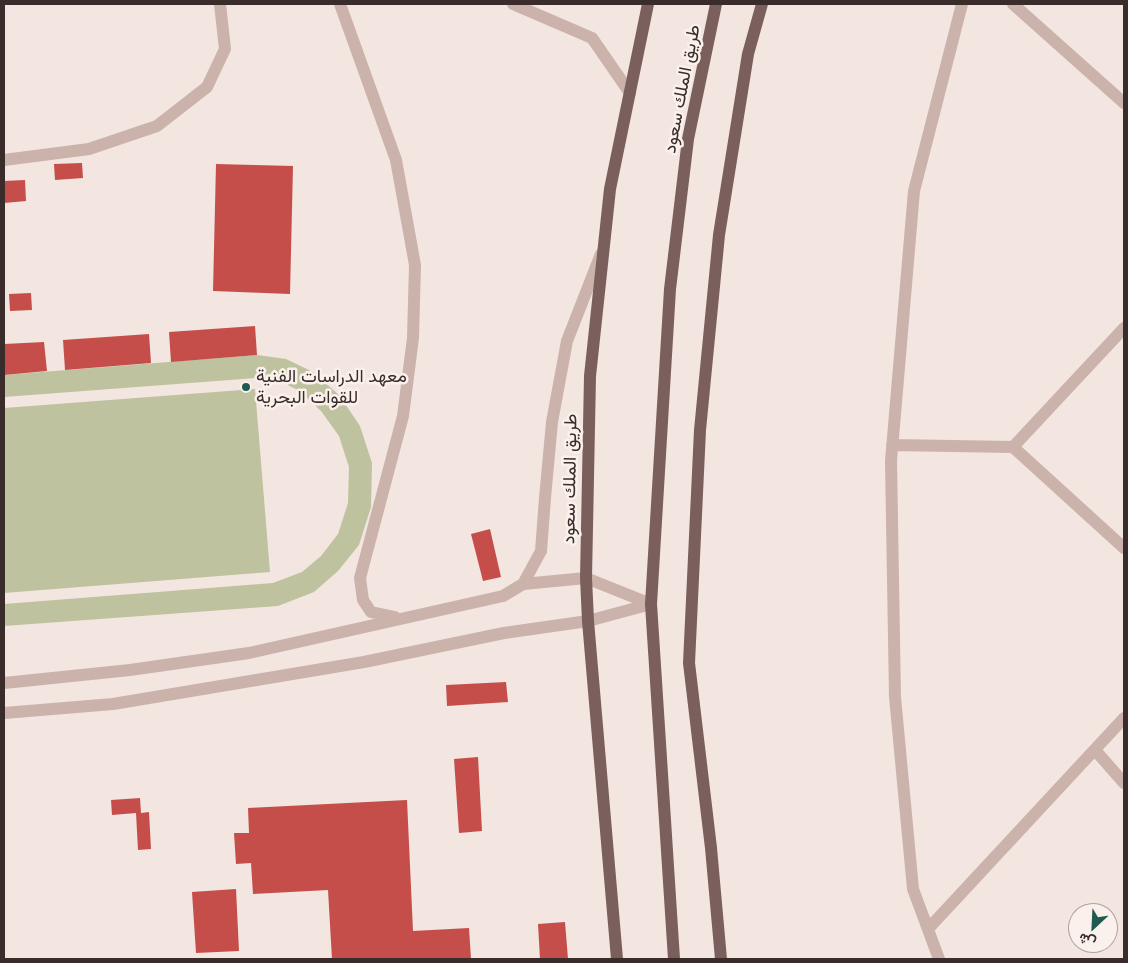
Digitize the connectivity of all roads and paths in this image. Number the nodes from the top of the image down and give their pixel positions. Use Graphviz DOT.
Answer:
graph roads {
  1 [pos="220,4"];
  2 [pos="340,4"];
  3 [pos="514,4"];
  4 [pos="648,4"];
  5 [pos="716,4"];
  6 [pos="762,4"];
  7 [pos="962,4"];
  8 [pos="1013,4"];
  9 [pos="630,93"];
  10 [pos="1124,103"];
  11 [pos="4,160"];
  12 [pos="604,244"];
  13 [pos="1124,328"];
  14 [pos="892,445"];
  15 [pos="1012,447"];
  16 [pos="1124,548"];
  17 [pos="586,578"];
  18 [pos="523,584"];
  19 [pos="651,604"];
  20 [pos="400,618"];
  21 [pos="588,621"];
  22 [pos="4,683"];
  23 [pos="4,713"];
  24 [pos="1124,718"];
  25 [pos="1095,750"];
  26 [pos="1124,784"];
  27 [pos="928,929"];
  28 [pos="617,959"];
  29 [pos="674,959"];
  30 [pos="721,959"];
  31 [pos="939,959"];
  1 -- 11 [label="street"];
  2 -- 20 [label="street"];
  3 -- 9 [label="street"];
  4 -- 9 [label="main road, طريق الملك سعود"];
  5 -- 19 [label="main road, طريق الملك سعود"];
  6 -- 30 [label="main road"];
  7 -- 14 [label="street"];
  8 -- 10 [label="street"];
  9 -- 12 [label="main road, طريق الملك سعود"];
  12 -- 17 [label="main road, طريق الملك سعود"];
  12 -- 18 [label="street"];
  13 -- 15 [label="street"];
  14 -- 15 [label="street"];
  14 -- 27 [label="street"];
  15 -- 16 [label="street"];
  17 -- 18 [label="street"];
  17 -- 19 [label="street"];
  17 -- 21 [label="main road, طريق الملك سعود"];
  18 -- 20 [label="street"];
  19 -- 21 [label="street"];
  19 -- 29 [label="main road, طريق الملك سعود"];
  20 -- 22 [label="street"];
  21 -- 23 [label="street"];
  21 -- 28 [label="main road, طريق الملك سعود"];
  24 -- 25 [label="street"];
  25 -- 26 [label="street"];
  25 -- 27 [label="street"];
  27 -- 31 [label="street"];
}
